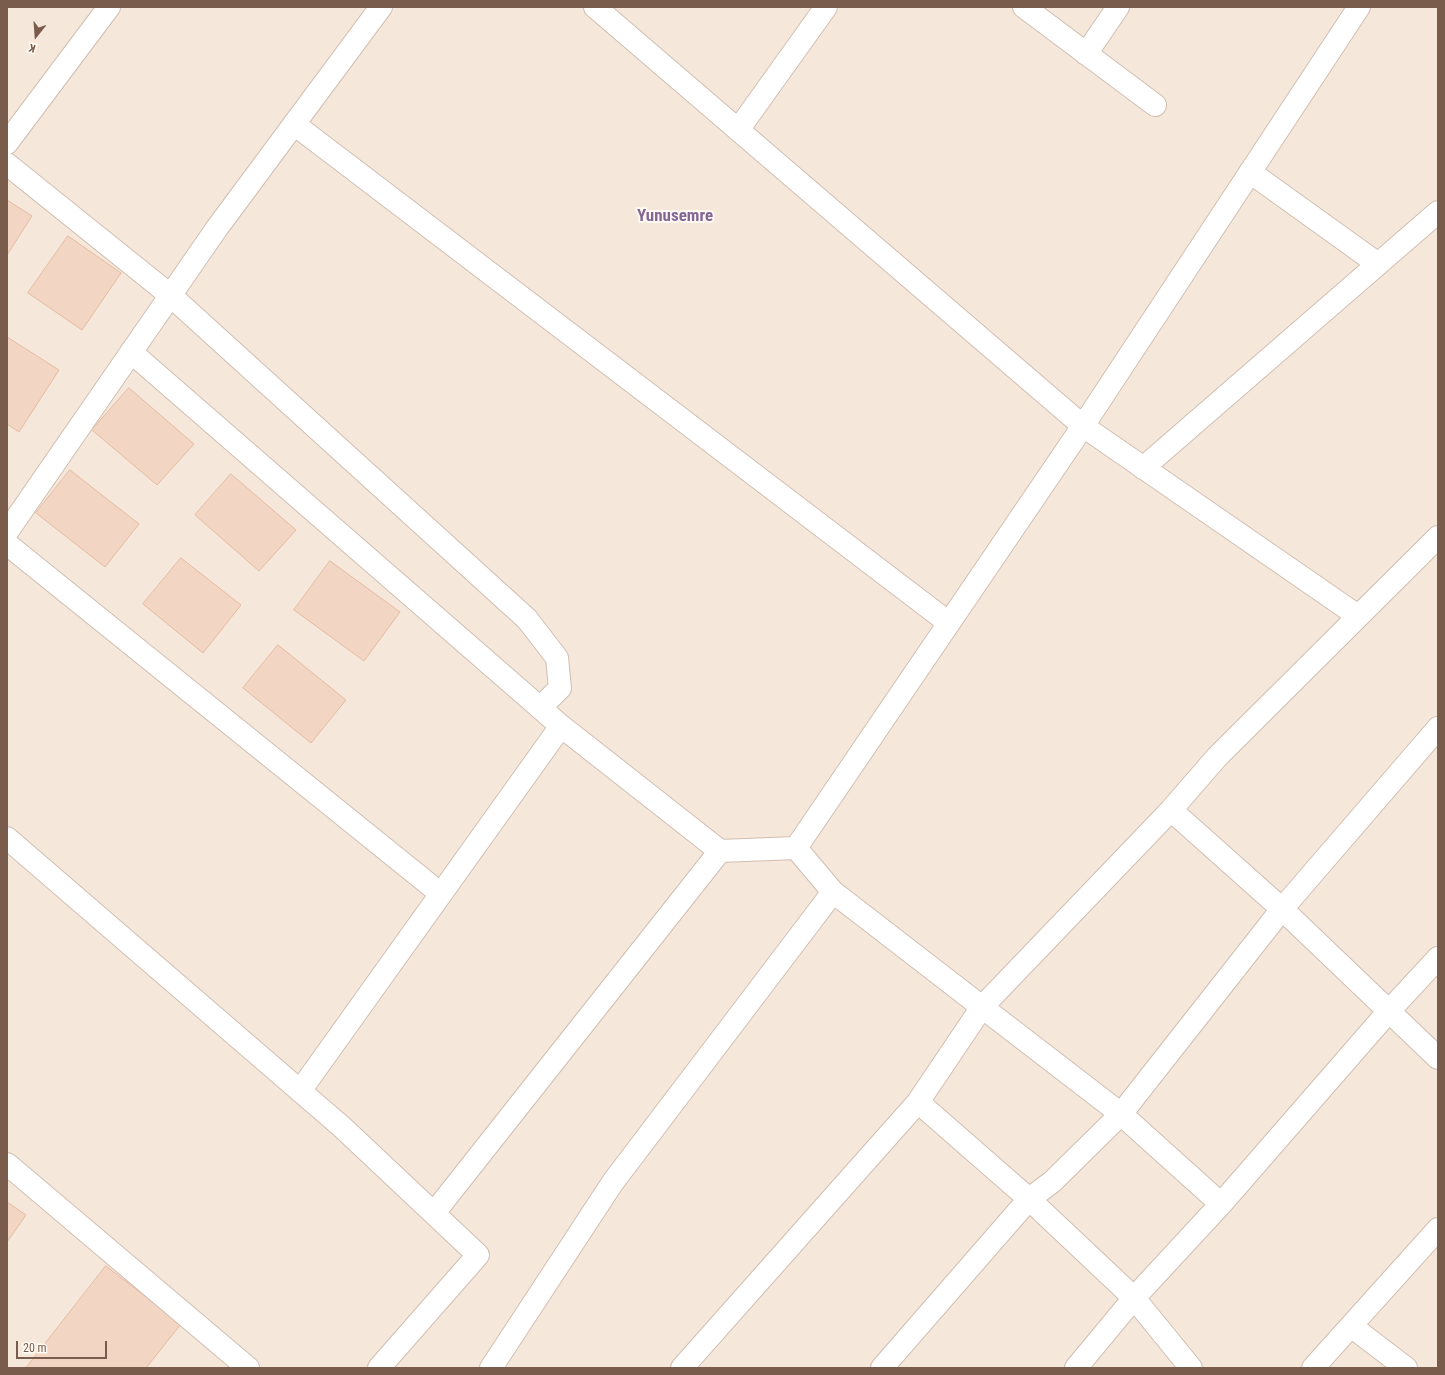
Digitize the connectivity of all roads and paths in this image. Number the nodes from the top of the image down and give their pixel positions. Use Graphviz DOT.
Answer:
graph roads {
  1 [pos="108,7"];
  2 [pos="381,7"];
  3 [pos="595,7"];
  4 [pos="826,7"];
  5 [pos="1024,7"];
  6 [pos="1118,7"];
  7 [pos="1358,7"];
  8 [pos="1086,54"];
  9 [pos="1155,105"];
  10 [pos="294,124"];
  11 [pos="738,130"];
  12 [pos="7,143"];
  13 [pos="7,164"];
  14 [pos="1250,172"];
  15 [pos="1438,212"];
  16 [pos="1378,264"];
  17 [pos="170,295"];
  18 [pos="131,352"];
  19 [pos="1083,426"];
  20 [pos="1143,468"];
  21 [pos="7,532"];
  22 [pos="1438,537"];
  23 [pos="7,544"];
  24 [pos="1358,616"];
  25 [pos="949,623"];
  26 [pos="540,708"];
  27 [pos="561,726"];
  28 [pos="1438,728"];
  29 [pos="1171,810"];
  30 [pos="7,838"];
  31 [pos="796,848"];
  32 [pos="720,851"];
  33 [pos="833,892"];
  34 [pos="441,894"];
  35 [pos="1282,909"];
  36 [pos="1438,958"];
  37 [pos="982,1007"];
  38 [pos="1389,1011"];
  39 [pos="1438,1058"];
  40 [pos="300,1091"];
  41 [pos="918,1102"];
  42 [pos="1121,1114"];
  43 [pos="7,1164"];
  44 [pos="1029,1199"];
  45 [pos="1221,1204"];
  46 [pos="434,1213"];
  47 [pos="1438,1229"];
  48 [pos="1134,1298"];
  49 [pos="1351,1326"];
  50 [pos="686,1367"];
  51 [pos="248,1368"];
  52 [pos="379,1368"];
  53 [pos="491,1368"];
  54 [pos="882,1368"];
  55 [pos="1076,1368"];
  56 [pos="1191,1368"];
  57 [pos="1313,1368"];
  58 [pos="1406,1368"];
  1 -- 12 [label="street"];
  2 -- 10 [label="street"];
  3 -- 11 [label="street"];
  4 -- 11 [label="street"];
  5 -- 8 [label="street"];
  6 -- 8 [label="street"];
  7 -- 14 [label="street"];
  8 -- 9 [label="street"];
  10 -- 17 [label="street"];
  10 -- 25 [label="street"];
  11 -- 19 [label="street"];
  13 -- 17 [label="street"];
  14 -- 16 [label="street"];
  14 -- 19 [label="street"];
  15 -- 16 [label="street"];
  16 -- 20 [label="street"];
  17 -- 18 [label="street"];
  17 -- 26 [label="street"];
  18 -- 21 [label="street"];
  18 -- 26 [label="street"];
  19 -- 20 [label="street"];
  19 -- 25 [label="street"];
  20 -- 24 [label="street"];
  22 -- 24 [label="street"];
  23 -- 34 [label="street"];
  24 -- 29 [label="street"];
  25 -- 31 [label="street"];
  26 -- 27 [label="street"];
  27 -- 32 [label="street"];
  27 -- 34 [label="street"];
  28 -- 35 [label="street"];
  29 -- 35 [label="street"];
  29 -- 37 [label="street"];
  30 -- 40 [label="street"];
  31 -- 32 [label="street"];
  31 -- 33 [label="street"];
  32 -- 46 [label="street"];
  33 -- 37 [label="street"];
  33 -- 53 [label="street"];
  34 -- 40 [label="street"];
  35 -- 38 [label="street"];
  35 -- 42 [label="street"];
  36 -- 38 [label="street"];
  37 -- 41 [label="street"];
  37 -- 42 [label="street"];
  38 -- 39 [label="street"];
  38 -- 45 [label="street"];
  40 -- 46 [label="street"];
  41 -- 44 [label="street"];
  41 -- 50 [label="street"];
  42 -- 44 [label="street"];
  42 -- 45 [label="street"];
  43 -- 51 [label="street"];
  44 -- 48 [label="street"];
  44 -- 54 [label="street"];
  45 -- 48 [label="street"];
  46 -- 52 [label="street"];
  47 -- 49 [label="street"];
  48 -- 55 [label="street"];
  48 -- 56 [label="street"];
  49 -- 57 [label="street"];
  49 -- 58 [label="street"];
}
